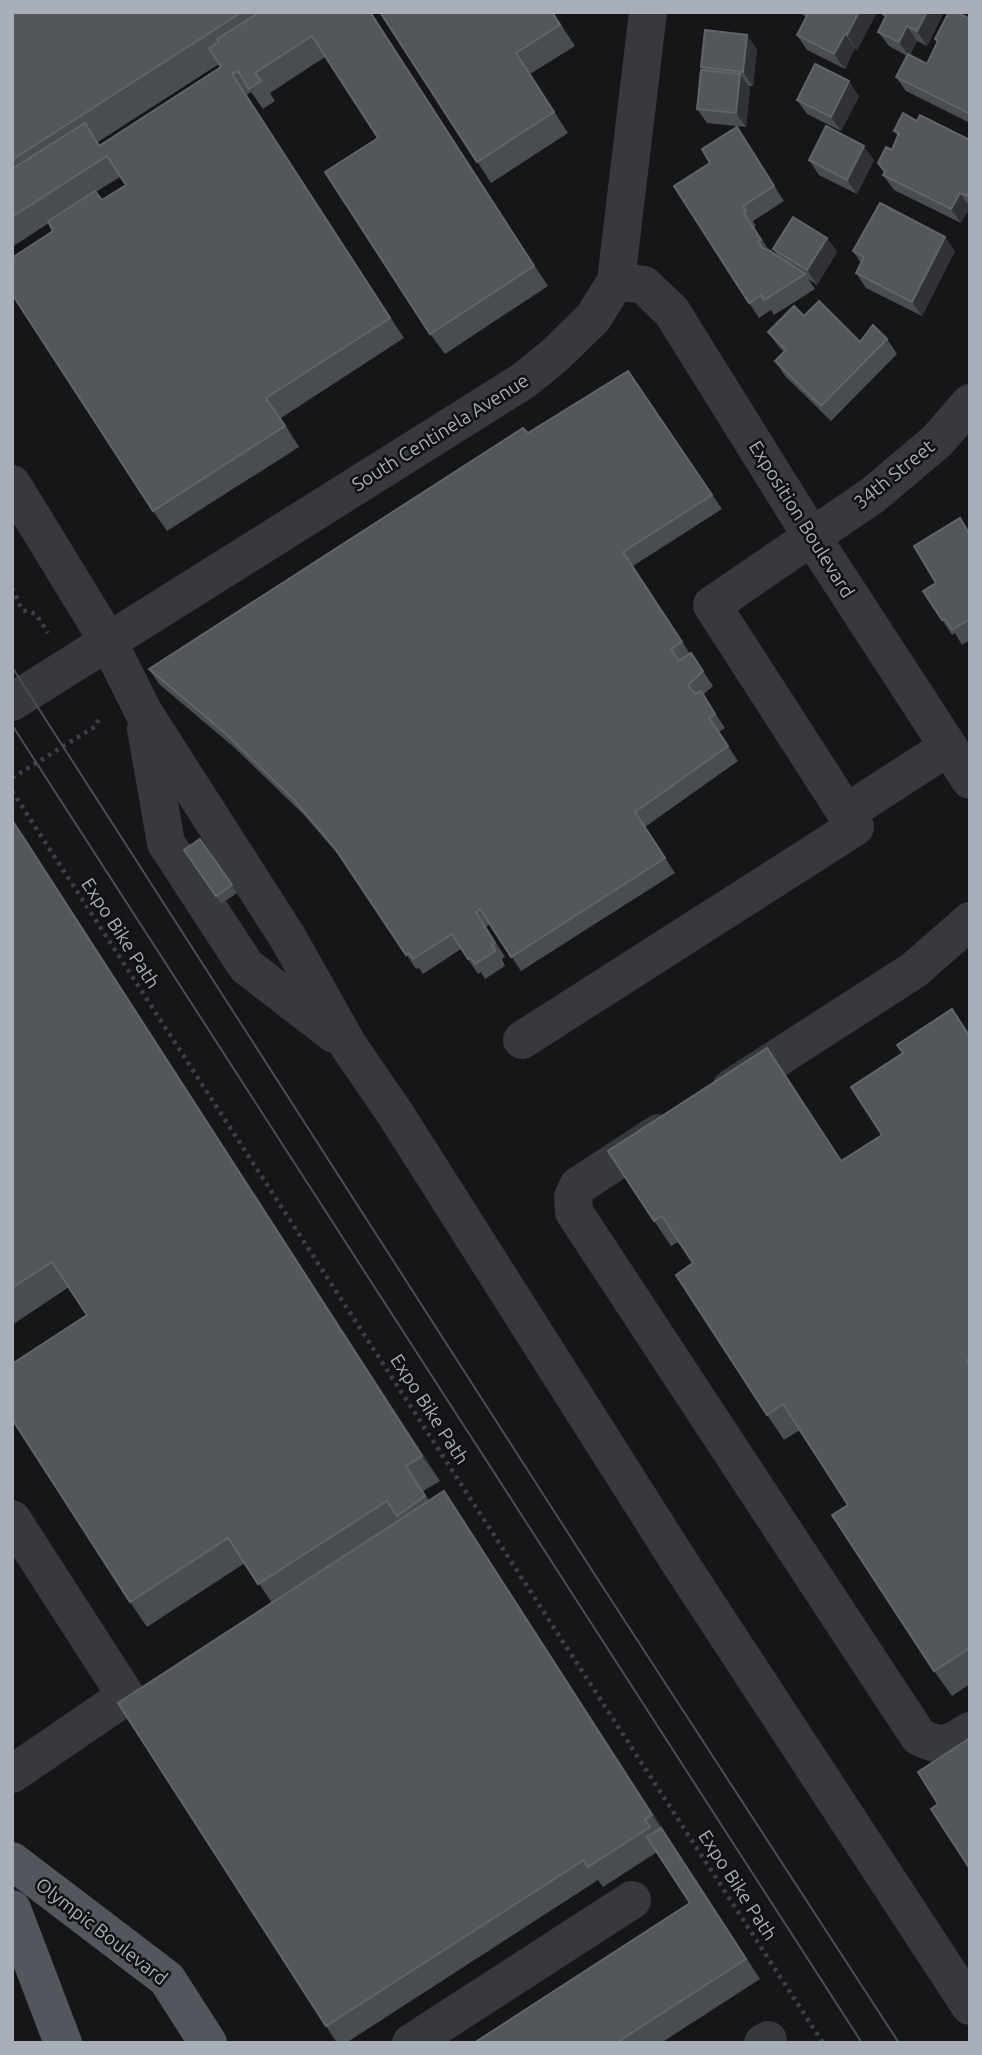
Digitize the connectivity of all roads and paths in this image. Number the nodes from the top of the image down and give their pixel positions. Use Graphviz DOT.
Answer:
graph roads {
  1 [pos="648,12"];
  2 [pos="616,281"];
  3 [pos="970,403"];
  4 [pos="12,484"];
  5 [pos="812,537"];
  6 [pos="12,588"];
  7 [pos="36,614"];
  8 [pos="108,641"];
  9 [pos="12,702"];
  10 [pos="144,713"];
  11 [pos="100,715"];
  12 [pos="948,747"];
  13 [pos="12,778"];
  14 [pos="970,780"];
  15 [pos="12,791"];
  16 [pos="846,813"];
  17 [pos="970,921"];
  18 [pos="522,1040"];
  19 [pos="348,1045"];
  20 [pos="12,1519"];
  21 [pos="970,1731"];
  22 [pos="12,1774"];
  23 [pos="12,1861"];
  24 [pos="632,1900"];
  25 [pos="12,1909"];
  26 [pos="970,2006"];
  27 [pos="63,2043"];
  28 [pos="208,2043"];
  29 [pos="411,2043"];
  30 [pos="823,2043"];
  1 -- 2 [label="street, South Centinela Avenue"];
  2 -- 5 [label="street, Exposition Boulevard"];
  2 -- 8 [label="street, South Centinela Avenue"];
  3 -- 5 [label="street, 34th Street"];
  4 -- 8 [label="street"];
  5 -- 12 [label="street, Exposition Boulevard"];
  5 -- 16 [label="street, 34th Street"];
  6 -- 7 [label="path"];
  8 -- 9 [label="street, South Centinela Avenue"];
  8 -- 10 [label="street"];
  10 -- 19 [label="street"];
  10 -- 19 [label="street"];
  11 -- 13 [label="path"];
  12 -- 14 [label="street, Exposition Boulevard"];
  12 -- 16 [label="street"];
  15 -- 30 [label="path, Expo Bike Path"];
  16 -- 18 [label="street"];
  17 -- 21 [label="street"];
  19 -- 26 [label="street"];
  20 -- 22 [label="street"];
  23 -- 28 [label="main road, Olympic Boulevard"];
  24 -- 29 [label="street"];
  25 -- 27 [label="main road, Olympic Boulevard"];
}
